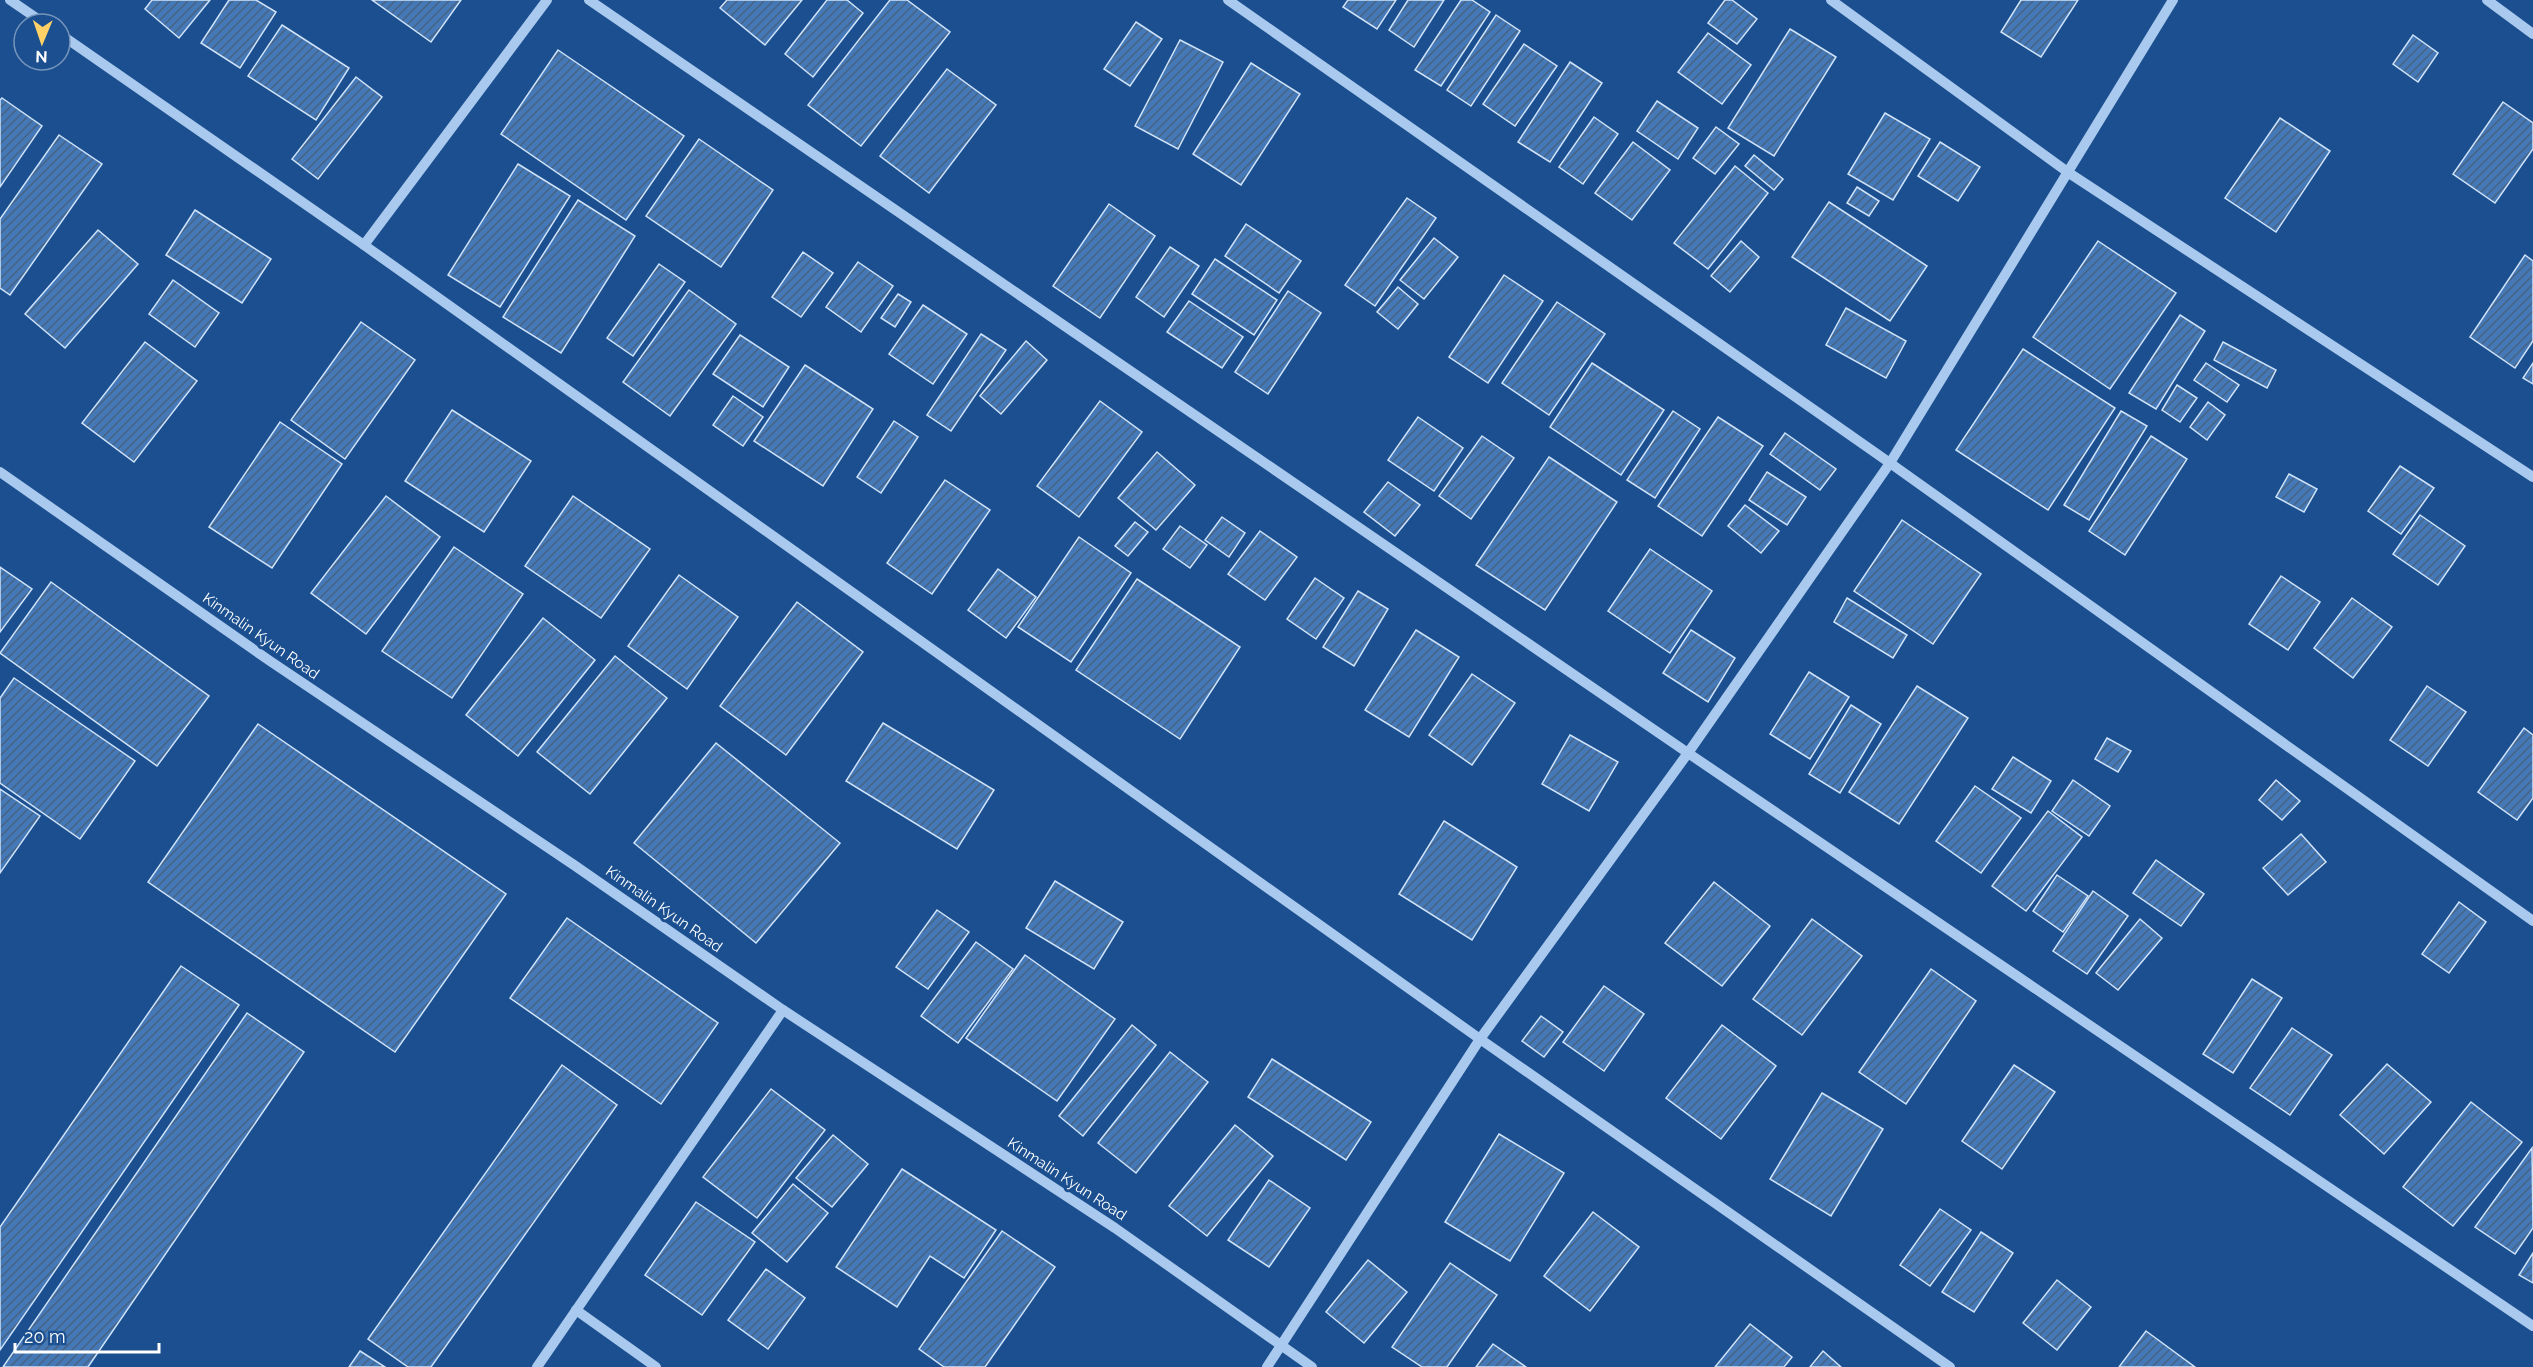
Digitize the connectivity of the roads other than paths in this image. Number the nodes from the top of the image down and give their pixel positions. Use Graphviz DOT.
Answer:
graph roads {
  1 [pos="10,0"];
  2 [pos="547,0"];
  3 [pos="589,0"];
  4 [pos="1228,0"];
  5 [pos="1831,0"];
  6 [pos="2174,0"];
  7 [pos="2487,0"];
  8 [pos="28,12"];
  9 [pos="2533,34"];
  10 [pos="72,42"];
  11 [pos="2069,173"];
  12 [pos="364,245"];
  13 [pos="1890,463"];
  14 [pos="0,472"];
  15 [pos="2533,477"];
  16 [pos="1688,753"];
  17 [pos="2533,921"];
  18 [pos="783,1010"];
  19 [pos="1480,1039"];
  20 [pos="576,1310"];
  21 [pos="2533,1326"];
  22 [pos="1282,1346"];
  23 [pos="537,1367"];
  24 [pos="656,1367"];
  25 [pos="1267,1367"];
  26 [pos="1312,1367"];
  27 [pos="1950,1367"];
  1 -- 8 [label="street"];
  2 -- 12 [label="street"];
  3 -- 16 [label="street"];
  4 -- 13 [label="street"];
  5 -- 11 [label="street"];
  6 -- 11 [label="street"];
  7 -- 9 [label="street"];
  10 -- 12 [label="street"];
  11 -- 13 [label="street"];
  11 -- 15 [label="street"];
  12 -- 19 [label="street"];
  13 -- 16 [label="street"];
  13 -- 17 [label="street"];
  14 -- 18 [label="street, Kinmalin Kyun Road"];
  16 -- 19 [label="street"];
  16 -- 21 [label="street"];
  18 -- 20 [label="street"];
  18 -- 22 [label="street, Kinmalin Kyun Road"];
  19 -- 22 [label="street"];
  19 -- 27 [label="street"];
  20 -- 23 [label="street"];
  20 -- 24 [label="street"];
  22 -- 25 [label="street"];
  22 -- 26 [label="street, Kinmalin Kyun Road"];
}
